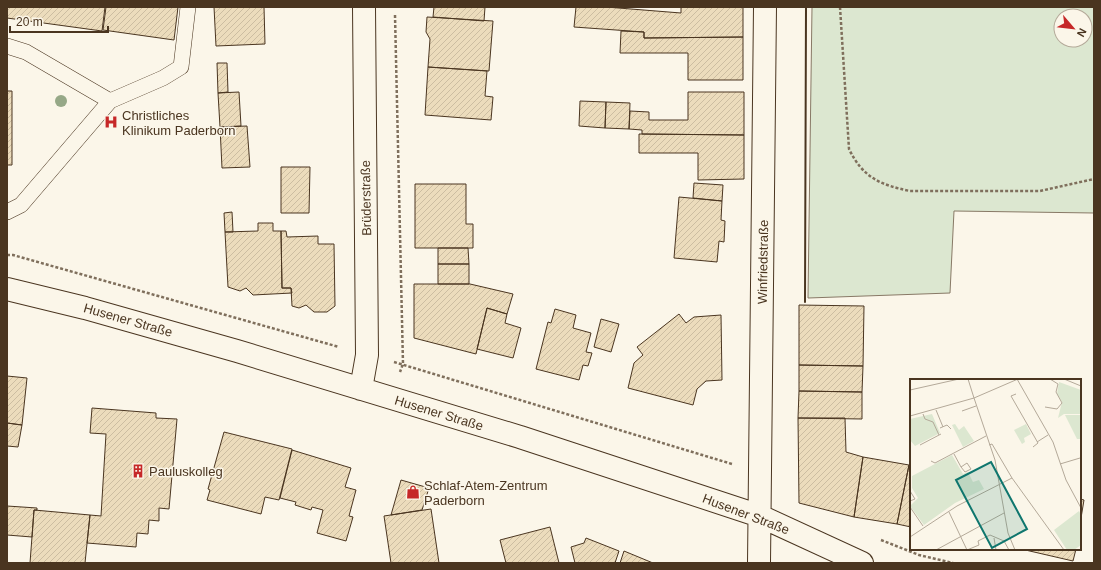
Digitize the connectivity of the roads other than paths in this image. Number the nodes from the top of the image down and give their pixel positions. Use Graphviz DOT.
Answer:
graph roads {
  1 [pos="188,7"];
  2 [pos="364,7"];
  3 [pos="765,7"];
  4 [pos="7,46"];
  5 [pos="110,101"];
  6 [pos="7,212"];
  7 [pos="7,288"];
  8 [pos="361,389"];
  9 [pos="760,516"];
  10 [pos="759,563"];
  11 [pos="862,563"];
  1 -- 5 [label="lane"];
  2 -- 8 [label="street, Brüderstraße"];
  3 -- 9 [label="street, Winfriedstraße"];
  4 -- 5 [label="lane"];
  5 -- 6 [label="lane"];
  7 -- 8 [label="street, Husener Straße"];
  8 -- 9 [label="street, Husener Straße"];
  9 -- 10 [label="street, Winfriedstraße"];
  9 -- 11 [label="street, Husener Straße"];
}
